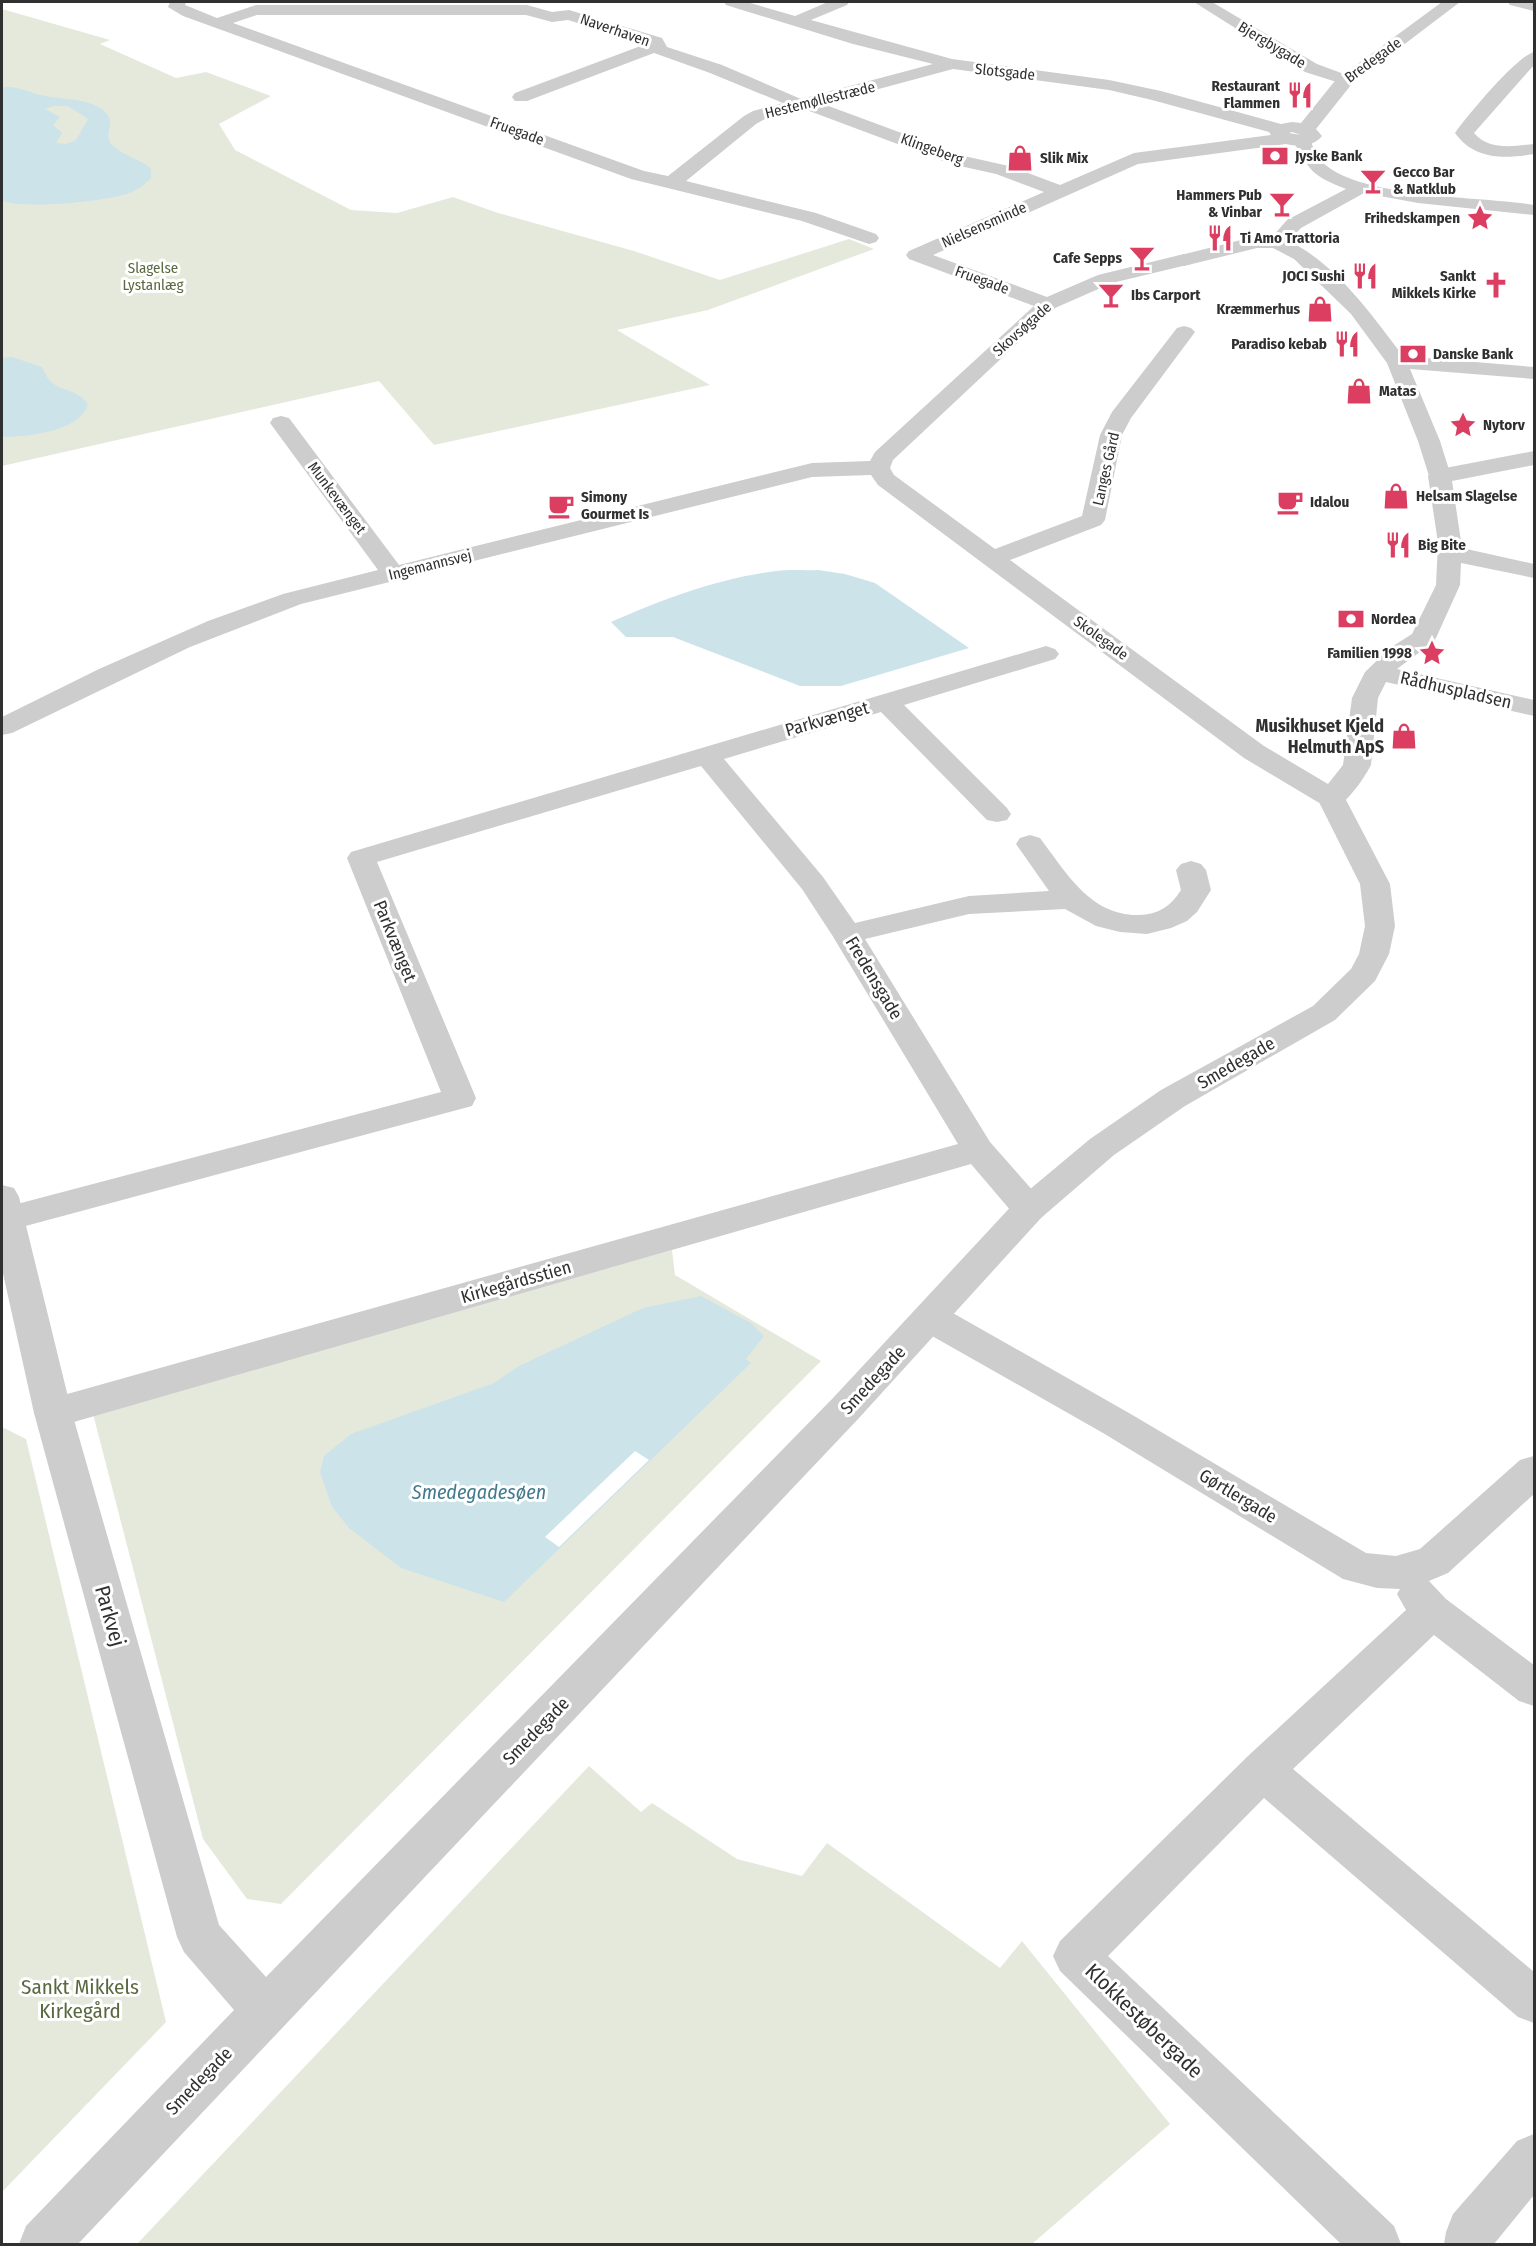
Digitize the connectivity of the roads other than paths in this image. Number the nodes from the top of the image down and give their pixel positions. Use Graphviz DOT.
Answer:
graph roads {
  1 [pos="178,2"];
  2 [pos="732,2"];
  3 [pos="841,2"];
  4 [pos="1202,2"];
  5 [pos="1452,2"];
  6 [pos="1516,2"];
  7 [pos="1534,6"];
  8 [pos="796,21"];
  9 [pos="217,23"];
  10 [pos="656,46"];
  11 [pos="1534,57"];
  12 [pos="951,64"];
  13 [pos="1526,73"];
  14 [pos="1346,80"];
  15 [pos="522,97"];
  16 [pos="802,104"];
  17 [pos="1293,134"];
  18 [pos="1534,149"];
  19 [pos="673,182"];
  20 [pos="1360,188"];
  21 [pos="1056,193"];
  22 [pos="1534,210"];
  23 [pos="869,238"];
  24 [pos="1277,243"];
  25 [pos="916,255"];
  26 [pos="1184,260"];
  27 [pos="1048,304"];
  28 [pos="1184,332"];
  29 [pos="1397,362"];
  30 [pos="1534,373"];
  31 [pos="281,423"];
  32 [pos="1534,458"];
  33 [pos="878,468"];
  34 [pos="1440,476"];
  35 [pos="1449,553"];
  36 [pos="992,559"];
  37 [pos="1534,571"];
  38 [pos="393,574"];
  39 [pos="1046,654"];
  40 [pos="1378,672"];
  41 [pos="886,702"];
  42 [pos="1534,708"];
  43 [pos="2,727"];
  44 [pos="706,754"];
  45 [pos="1331,798"];
  46 [pos="997,814"];
  47 [pos="1030,844"];
  48 [pos="1191,870"];
  49 [pos="1072,899"];
  50 [pos="847,934"];
  51 [pos="978,1150"];
  52 [pos="4,1208"];
  53 [pos="1029,1209"];
  54 [pos="932,1318"];
  55 [pos="53,1413"];
  56 [pos="1534,1471"];
  57 [pos="1399,1573"];
  58 [pos="1432,1611"];
  59 [pos="1534,1688"];
  60 [pos="1263,1770"];
  61 [pos="1534,2001"];
  62 [pos="266,2011"];
  63 [pos="1534,2158"];
  64 [pos="44,2244"];
  65 [pos="1376,2244"];
  66 [pos="1469,2244"];
  1 -- 9 [label="street, Fruegade"];
  2 -- 8 [label="street, Slotsgade"];
  3 -- 8 [label="street"];
  4 -- 14 [label="street, Bjergbygade"];
  5 -- 14 [label="street, Bredegade"];
  6 -- 7 [label="street"];
  8 -- 12 [label="street, Slotsgade"];
  9 -- 10 [label="street, Naverhaven"];
  9 -- 19 [label="street, Fruegade"];
  10 -- 15 [label="street, Naverhaven"];
  10 -- 16 [label="street, Naverhaven"];
  11 -- 13 [label="street"];
  12 -- 16 [label="street, Hestemøllestræde"];
  12 -- 17 [label="street, Slotsgade"];
  13 -- 18 [label="street"];
  14 -- 17 [label="street, Bredegade"];
  16 -- 19 [label="street, Hestemøllestræde"];
  16 -- 21 [label="street, Klingeberg"];
  17 -- 20 [label="street"];
  17 -- 21 [label="street"];
  19 -- 23 [label="street, Fruegade"];
  20 -- 22 [label="street"];
  20 -- 24 [label="street"];
  21 -- 25 [label="street, Nielsensminde"];
  24 -- 26 [label="street, Skovsøgade"];
  24 -- 29 [label="street"];
  25 -- 27 [label="street, Fruegade"];
  26 -- 27 [label="street, Skovsøgade"];
  27 -- 33 [label="street, Skovsøgade"];
  28 -- 36 [label="street, Langes Gård"];
  29 -- 30 [label="street"];
  29 -- 34 [label="street"];
  31 -- 38 [label="street, Munkevænget"];
  32 -- 34 [label="street"];
  33 -- 36 [label="street, Skolegade"];
  33 -- 38 [label="street, Ingemannsvej"];
  34 -- 35 [label="street"];
  35 -- 37 [label="street"];
  35 -- 40 [label="street"];
  36 -- 45 [label="street, Skolegade"];
  38 -- 43 [label="street, Ingemannsvej"];
  39 -- 41 [label="street, Parkvænget"];
  40 -- 42 [label="street, Rådhuspladsen"];
  40 -- 45 [label="street"];
  41 -- 44 [label="street, Parkvænget"];
  41 -- 46 [label="street, Parkvænget"];
  44 -- 50 [label="street, Fredensgade"];
  44 -- 52 [label="street, Parkvænget"];
  45 -- 53 [label="street, Smedegade"];
  47 -- 49 [label="street"];
  48 -- 49 [label="street"];
  49 -- 50 [label="street"];
  50 -- 51 [label="street, Fredensgade"];
  51 -- 53 [label="street, Fredensgade"];
  51 -- 55 [label="street, Kirkegårdsstien"];
  52 -- 55 [label="street, Parkvej"];
  53 -- 54 [label="street, Smedegade"];
  54 -- 57 [label="street, Gørtlergade"];
  54 -- 62 [label="street, Smedegade"];
  55 -- 62 [label="street, Parkvej"];
  56 -- 57 [label="street, Gørtlergade"];
  57 -- 58 [label="street"];
  58 -- 59 [label="street"];
  58 -- 60 [label="street, Klokkestøbergade"];
  60 -- 61 [label="street"];
  60 -- 65 [label="street, Klokkestøbergade"];
  62 -- 64 [label="street, Smedegade"];
  63 -- 66 [label="street"];
}
